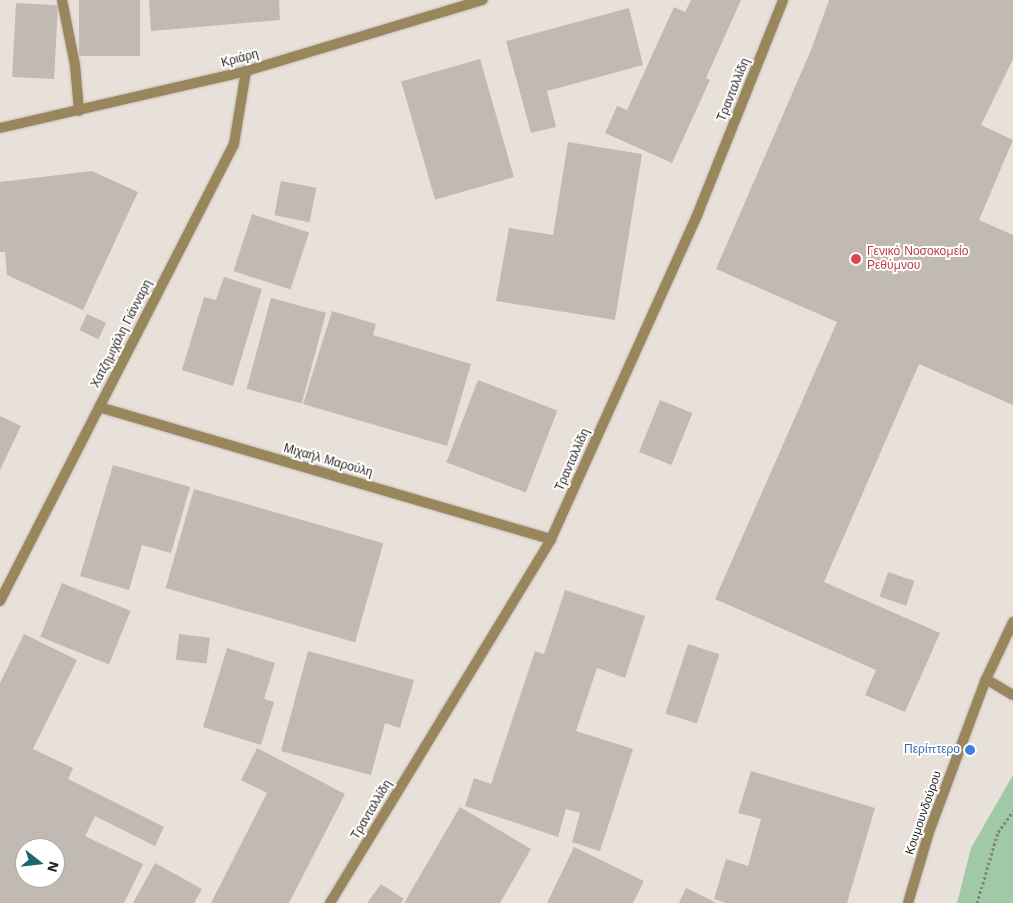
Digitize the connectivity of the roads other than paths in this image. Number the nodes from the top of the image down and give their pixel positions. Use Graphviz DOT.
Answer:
graph roads {
  1 [pos="62,0"];
  2 [pos="483,0"];
  3 [pos="783,0"];
  4 [pos="246,71"];
  5 [pos="79,111"];
  6 [pos="0,128"];
  7 [pos="99,407"];
  8 [pos="551,539"];
  9 [pos="0,601"];
  10 [pos="1013,622"];
  11 [pos="986,679"];
  12 [pos="1013,695"];
  13 [pos="330,903"];
  14 [pos="908,903"];
  1 -- 5 [label="street"];
  2 -- 4 [label="street, Κριάρη"];
  3 -- 8 [label="street, Τρανταλλίδη"];
  4 -- 5 [label="street, Κριάρη"];
  4 -- 7 [label="street, Χατζημιχάλη Γιάνναρη"];
  5 -- 6 [label="street, Κριάρη"];
  7 -- 8 [label="street, Μιχαήλ Μαρούλη"];
  7 -- 9 [label="street, Χατζημιχάλη Γιάνναρη"];
  8 -- 13 [label="street, Τρανταλλίδη"];
  10 -- 11 [label="street, Κουμουνδούρου"];
  11 -- 12 [label="street"];
  11 -- 14 [label="street, Κουμουνδούρου"];
}
